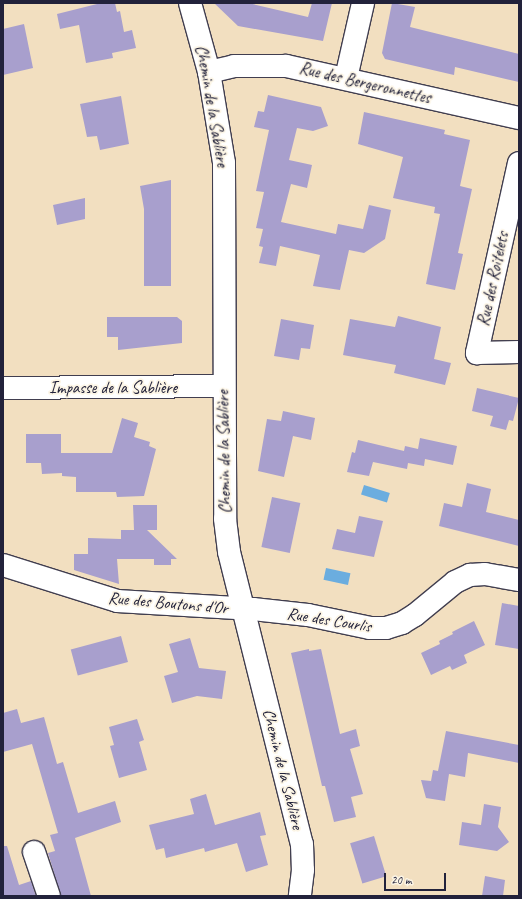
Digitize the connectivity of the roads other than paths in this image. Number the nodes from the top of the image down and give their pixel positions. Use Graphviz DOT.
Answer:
graph roads {
  1 [pos="190,3"];
  2 [pos="363,3"];
  3 [pos="209,72"];
  4 [pos="346,78"];
  5 [pos="519,118"];
  6 [pos="519,163"];
  7 [pos="519,352"];
  8 [pos="224,386"];
  9 [pos="3,388"];
  10 [pos="3,565"];
  11 [pos="519,580"];
  12 [pos="242,609"];
  13 [pos="34,852"];
  14 [pos="48,896"];
  15 [pos="300,896"];
  1 -- 3 [label="street, Chemin de la Sablière"];
  2 -- 4 [label="street"];
  3 -- 4 [label="street, Rue des Bergeronnettes"];
  3 -- 8 [label="street, Chemin de la Sablière"];
  4 -- 5 [label="street, Rue des Bergeronnettes"];
  6 -- 7 [label="street, Rue des Roitelets"];
  8 -- 9 [label="street, Impasse de la Sablière"];
  8 -- 12 [label="street, Chemin de la Sablière"];
  10 -- 12 [label="street, Rue des Boutons d'Or"];
  11 -- 12 [label="street, Rue des Courlis"];
  12 -- 15 [label="street, Chemin de la Sablière"];
  13 -- 14 [label="street"];
}
